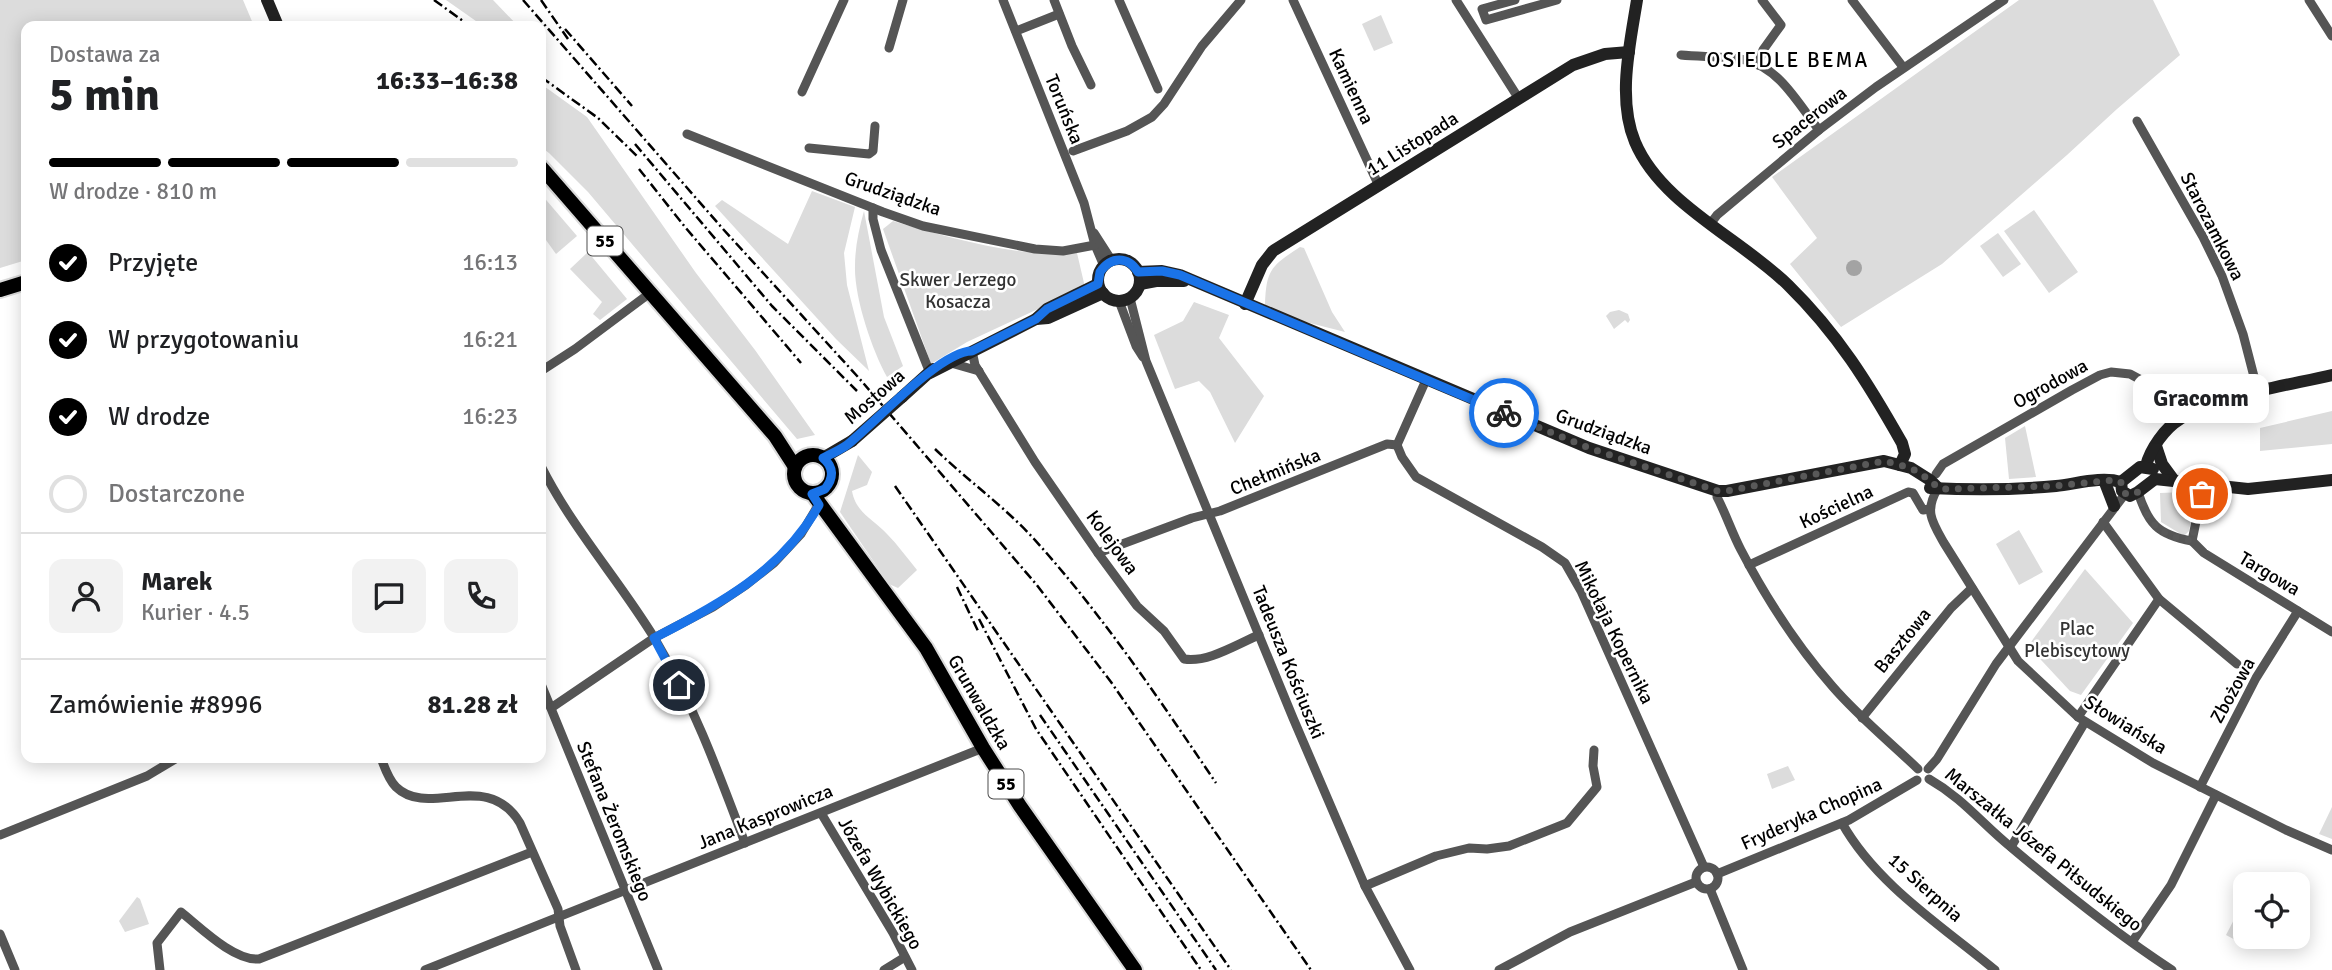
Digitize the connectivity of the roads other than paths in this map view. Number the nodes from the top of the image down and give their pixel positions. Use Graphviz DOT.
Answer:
graph roads {
  1 [pos="267,0"];
  2 [pos="844,0"];
  3 [pos="903,0"];
  4 [pos="1003,0"];
  5 [pos="1054,0"];
  6 [pos="1119,0"];
  7 [pos="1241,0"];
  8 [pos="1293,0"];
  9 [pos="1457,0"];
  10 [pos="1515,0"];
  11 [pos="1557,0"];
  12 [pos="1637,0"];
  13 [pos="1762,0"];
  14 [pos="1852,0"];
  15 [pos="2004,0"];
  16 [pos="2309,0"];
  17 [pos="1059,14"];
  18 [pos="276,21"];
  19 [pos="1016,32"];
  20 [pos="2332,36"];
  21 [pos="889,48"];
  22 [pos="1629,51"];
  23 [pos="1681,55"];
  24 [pos="1758,65"];
  25 [pos="1903,67"];
  26 [pos="1091,85"];
  27 [pos="1158,89"];
  28 [pos="802,92"];
  29 [pos="1519,99"];
  30 [pos="2137,121"];
  31 [pos="875,126"];
  32 [pos="1819,130"];
  33 [pos="687,134"];
  34 [pos="809,148"];
  35 [pos="1073,152"];
  36 [pos="546,173"];
  37 [pos="1379,186"];
  38 [pos="873,208"];
  39 [pos="1711,223"];
  40 [pos="1093,231"];
  41 [pos="1095,245"];
  42 [pos="1108,264"];
  43 [pos="1139,278"];
  44 [pos="21,284"];
  45 [pos="1100,288"];
  46 [pos="0,290"];
  47 [pos="649,293"];
  48 [pos="1124,300"];
  49 [pos="1245,304"];
  50 [pos="972,351"];
  51 [pos="951,363"];
  52 [pos="546,368"];
  53 [pos="979,371"];
  54 [pos="929,373"];
  55 [pos="2332,375"];
  56 [pos="1426,380"];
  57 [pos="2258,392"];
  58 [pos="2178,420"];
  59 [pos="1397,445"];
  60 [pos="2156,446"];
  61 [pos="799,462"];
  62 [pos="827,462"];
  63 [pos="1900,465"];
  64 [pos="2146,466"];
  65 [pos="546,474"];
  66 [pos="1936,474"];
  67 [pos="2155,479"];
  68 [pos="2104,480"];
  69 [pos="2173,480"];
  70 [pos="2332,480"];
  71 [pos="2204,482"];
  72 [pos="1938,488"];
  73 [pos="2128,489"];
  74 [pos="1718,491"];
  75 [pos="819,496"];
  76 [pos="2114,506"];
  77 [pos="1930,509"];
  78 [pos="1209,514"];
  79 [pos="2103,522"];
  80 [pos="2192,541"];
  81 [pos="1098,553"];
  82 [pos="1749,565"];
  83 [pos="1972,588"];
  84 [pos="2160,599"];
  85 [pos="2298,611"];
  86 [pos="2332,632"];
  87 [pos="1259,635"];
  88 [pos="654,638"];
  89 [pos="2010,647"];
  90 [pos="2237,664"];
  91 [pos="546,696"];
  92 [pos="551,708"];
  93 [pos="1862,718"];
  94 [pos="2082,719"];
  95 [pos="983,748"];
  96 [pos="1594,750"];
  97 [pos="169,763"];
  98 [pos="383,763"];
  99 [pos="1925,772"];
  100 [pos="2200,787"];
  101 [pos="2216,795"];
  102 [pos="821,813"];
  103 [pos="1842,823"];
  104 [pos="0,835"];
  105 [pos="745,843"];
  106 [pos="2011,847"];
  107 [pos="2332,850"];
  108 [pos="532,852"];
  109 [pos="1704,867"];
  110 [pos="1717,874"];
  111 [pos="1696,883"];
  112 [pos="1365,886"];
  113 [pos="1710,889"];
  114 [pos="624,890"];
  115 [pos="559,917"];
  116 [pos="0,934"];
  117 [pos="2132,942"];
  118 [pos="905,957"];
  119 [pos="15,970"];
  120 [pos="160,970"];
  121 [pos="425,970"];
  122 [pos="576,970"];
  123 [pos="658,970"];
  124 [pos="884,970"];
  125 [pos="912,970"];
  126 [pos="1135,970"];
  127 [pos="1410,970"];
  128 [pos="1499,970"];
  129 [pos="1743,970"];
  130 [pos="1995,970"];
  131 [pos="2172,970"];
  1 -- 18 [label="street"];
  2 -- 28 [label="street"];
  3 -- 21 [label="street"];
  4 -- 19 [label="street, Toruńska"];
  5 -- 17 [label="street"];
  6 -- 27 [label="street"];
  7 -- 35 [label="street"];
  8 -- 37 [label="street, Kamienna"];
  9 -- 29 [label="street"];
  10 -- 11 [label="street"];
  12 -- 22 [label="street"];
  13 -- 24 [label="street"];
  14 -- 25 [label="street"];
  15 -- 25 [label="street, Spacerowa"];
  16 -- 20 [label="street"];
  17 -- 19 [label="street"];
  17 -- 26 [label="street"];
  19 -- 40 [label="street, Toruńska"];
  22 -- 29 [label="street, 11 Listopada"];
  22 -- 39 [label="street"];
  23 -- 24 [label="street"];
  24 -- 32 [label="street"];
  25 -- 32 [label="street, Spacerowa"];
  29 -- 37 [label="street, 11 Listopada"];
  30 -- 57 [label="street, Starozamkowa"];
  31 -- 34 [label="street"];
  32 -- 39 [label="street, Spacerowa"];
  33 -- 38 [label="street, Grudziądzka"];
  36 -- 47 [label="main road, 55"];
  37 -- 49 [label="street, 11 Listopada"];
  38 -- 41 [label="street, Grudziądzka"];
  38 -- 54 [label="street"];
  39 -- 63 [label="street"];
  40 -- 41 [label="street, Toruńska"];
  40 -- 42 [label="street, Toruńska"];
  41 -- 42 [label="street, Toruńska"];
  42 -- 43 [label="street"];
  42 -- 45 [label="street"];
  43 -- 48 [label="street"];
  43 -- 49 [label="street, Grudziądzka"];
  44 -- 46 [label="main road"];
  45 -- 48 [label="street"];
  45 -- 50 [label="street, Mostowa"];
  47 -- 52 [label="street"];
  47 -- 61 [label="main road, 55"];
  48 -- 78 [label="street, Tadeusza Kościuszki"];
  49 -- 56 [label="street, Grudziądzka"];
  50 -- 51 [label="street, Mostowa"];
  50 -- 53 [label="street, Kolejowa"];
  50 -- 54 [label="street, Mostowa"];
  51 -- 53 [label="street"];
  51 -- 54 [label="street, Mostowa"];
  53 -- 81 [label="street, Kolejowa"];
  54 -- 62 [label="street, Mostowa, bridge"];
  55 -- 57 [label="street"];
  56 -- 59 [label="street"];
  56 -- 74 [label="street, Grudziądzka"];
  57 -- 58 [label="street"];
  58 -- 60 [label="street"];
  58 -- 66 [label="street, Ogrodowa"];
  59 -- 78 [label="street, Chełmińska"];
  59 -- 109 [label="street, Mikołaja Kopernika"];
  60 -- 64 [label="street"];
  60 -- 69 [label="street"];
  61 -- 62 [label="main road"];
  61 -- 75 [label="main road, 55"];
  62 -- 75 [label="main road, 55"];
  63 -- 72 [label="street"];
  63 -- 74 [label="street, Grudziądzka"];
  64 -- 67 [label="street"];
  64 -- 73 [label="street"];
  65 -- 88 [label="street"];
  67 -- 69 [label="street"];
  67 -- 73 [label="street"];
  68 -- 72 [label="street"];
  68 -- 73 [label="street"];
  68 -- 76 [label="street"];
  69 -- 71 [label="street"];
  70 -- 71 [label="street"];
  71 -- 80 [label="street"];
  72 -- 77 [label="street"];
  73 -- 76 [label="street"];
  73 -- 80 [label="street, Targowa"];
  74 -- 82 [label="street, Marszałka Józefa Piłsudskiego"];
  75 -- 88 [label="street"];
  75 -- 95 [label="main road, Grunwaldzka / 55"];
  76 -- 79 [label="street"];
  77 -- 82 [label="street, Kościelna"];
  77 -- 83 [label="street, Słowiańska"];
  78 -- 81 [label="street, Chełmińska"];
  78 -- 87 [label="street, Tadeusza Kościuszki"];
  79 -- 84 [label="street"];
  79 -- 89 [label="street"];
  80 -- 85 [label="street, Targowa"];
  81 -- 87 [label="street, Kolejowa"];
  82 -- 93 [label="street, Marszałka Józefa Piłsudskiego"];
  83 -- 89 [label="street, Słowiańska"];
  83 -- 93 [label="street, Basztowa"];
  84 -- 90 [label="street"];
  84 -- 94 [label="street"];
  85 -- 86 [label="street, Targowa"];
  85 -- 100 [label="street, Zbożowa"];
  87 -- 112 [label="street, Tadeusza Kościuszki"];
  88 -- 92 [label="street"];
  88 -- 105 [label="street"];
  89 -- 94 [label="street, Słowiańska"];
  89 -- 99 [label="street"];
  91 -- 92 [label="street, Stefana Żeromskiego"];
  92 -- 114 [label="street, Stefana Żeromskiego"];
  93 -- 99 [label="street, Marszałka Józefa Piłsudskiego"];
  94 -- 100 [label="street, Słowiańska"];
  94 -- 106 [label="street"];
  95 -- 102 [label="street, Jana Kasprowicza"];
  95 -- 126 [label="main road, Grunwaldzka / 55"];
  96 -- 112 [label="street"];
  97 -- 104 [label="street"];
  98 -- 108 [label="street"];
  99 -- 103 [label="street, Fryderyka Chopina"];
  99 -- 106 [label="street, Marszałka Józefa Piłsudskiego"];
  100 -- 101 [label="street, Słowiańska"];
  101 -- 107 [label="street, Słowiańska"];
  101 -- 117 [label="street"];
  102 -- 105 [label="street, Jana Kasprowicza"];
  102 -- 118 [label="street, Józefa Wybickiego"];
  103 -- 110 [label="street, Fryderyka Chopina"];
  103 -- 130 [label="street, 15 Sierpnia"];
  105 -- 114 [label="street, Jana Kasprowicza"];
  106 -- 117 [label="street, Marszałka Józefa Piłsudskiego"];
  108 -- 115 [label="street"];
  108 -- 120 [label="street"];
  109 -- 110 [label="street"];
  109 -- 111 [label="street"];
  110 -- 113 [label="street"];
  111 -- 113 [label="street"];
  111 -- 128 [label="street"];
  112 -- 127 [label="street, Tadeusza Kościuszki"];
  113 -- 129 [label="street"];
  114 -- 115 [label="street, Jana Kasprowicza"];
  114 -- 123 [label="street, Stefana Żeromskiego"];
  115 -- 121 [label="street, Jana Kasprowicza"];
  115 -- 122 [label="street"];
  116 -- 119 [label="street"];
  117 -- 131 [label="street, Marszałka Józefa Piłsudskiego"];
  118 -- 124 [label="street"];
  118 -- 125 [label="street, Józefa Wybickiego"];
}
